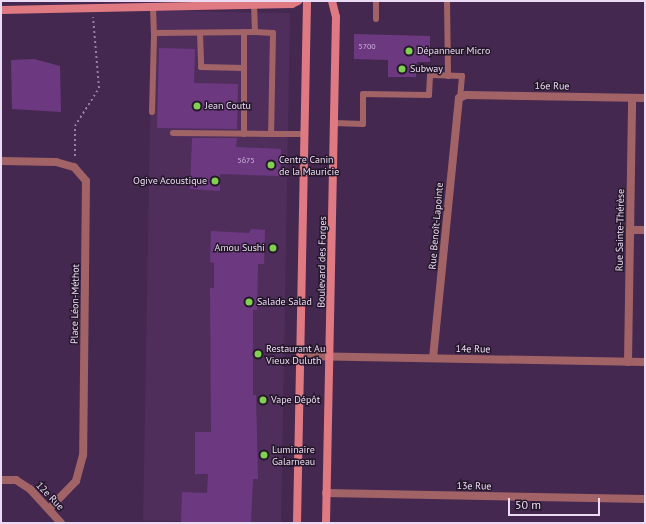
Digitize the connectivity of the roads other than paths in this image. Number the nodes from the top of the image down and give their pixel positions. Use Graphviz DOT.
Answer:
graph roads {
  1 [pos="298,1"];
  2 [pos="307,1"];
  3 [pos="332,1"];
  4 [pos="376,1"];
  5 [pos="447,1"];
  6 [pos="254,5"];
  7 [pos="154,7"];
  8 [pos="1,10"];
  9 [pos="376,18"];
  10 [pos="244,32"];
  11 [pos="255,32"];
  12 [pos="154,33"];
  13 [pos="200,33"];
  14 [pos="244,68"];
  15 [pos="448,76"];
  16 [pos="460,97"];
  17 [pos="632,98"];
  18 [pos="645,98"];
  19 [pos="152,112"];
  20 [pos="334,123"];
  21 [pos="173,133"];
  22 [pos="244,134"];
  23 [pos="272,134"];
  24 [pos="305,134"];
  25 [pos="1,161"];
  26 [pos="630,230"];
  27 [pos="645,230"];
  28 [pos="301,356"];
  29 [pos="330,357"];
  30 [pos="433,358"];
  31 [pos="628,362"];
  32 [pos="645,362"];
  33 [pos="1,480"];
  34 [pos="326,493"];
  35 [pos="645,499"];
  36 [pos="50,509"];
  37 [pos="61,523"];
  38 [pos="297,523"];
  39 [pos="326,523"];
  1 -- 6 [label="main road"];
  2 -- 24 [label="main road, Boulevard des Forges"];
  3 -- 20 [label="main road, Boulevard des Forges"];
  4 -- 9 [label="lane"];
  5 -- 15 [label="lane"];
  6 -- 7 [label="main road"];
  6 -- 11 [label="lane"];
  7 -- 8 [label="main road"];
  7 -- 12 [label="lane"];
  10 -- 11 [label="lane"];
  10 -- 13 [label="lane"];
  10 -- 14 [label="lane"];
  11 -- 23 [label="lane"];
  12 -- 13 [label="lane"];
  12 -- 19 [label="lane"];
  13 -- 14 [label="lane"];
  14 -- 22 [label="lane"];
  15 -- 16 [label="lane"];
  15 -- 20 [label="lane"];
  16 -- 17 [label="street, 16e Rue"];
  16 -- 30 [label="street, Rue Benoît-Lapointe"];
  17 -- 18 [label="street, 16e Rue"];
  17 -- 26 [label="street, Rue Sainte-Thérèse"];
  20 -- 29 [label="main road, Boulevard des Forges"];
  21 -- 22 [label="lane"];
  22 -- 23 [label="lane"];
  23 -- 24 [label="lane"];
  24 -- 28 [label="main road, Boulevard des Forges"];
  25 -- 36 [label="street, Place Léon-Méthot"];
  26 -- 27 [label="street"];
  26 -- 31 [label="street, Rue Sainte-Thérèse"];
  28 -- 29 [label="street, 14e Rue"];
  28 -- 38 [label="main road, Boulevard des Forges"];
  29 -- 30 [label="street, 14e Rue"];
  29 -- 34 [label="main road, Boulevard des Forges"];
  30 -- 31 [label="street, 14e Rue"];
  31 -- 32 [label="street, 14e Rue"];
  33 -- 36 [label="street, 12e Rue"];
  34 -- 35 [label="street, 13e Rue"];
  34 -- 39 [label="main road, Boulevard des Forges"];
  36 -- 37 [label="street, 12e Rue"];
}
